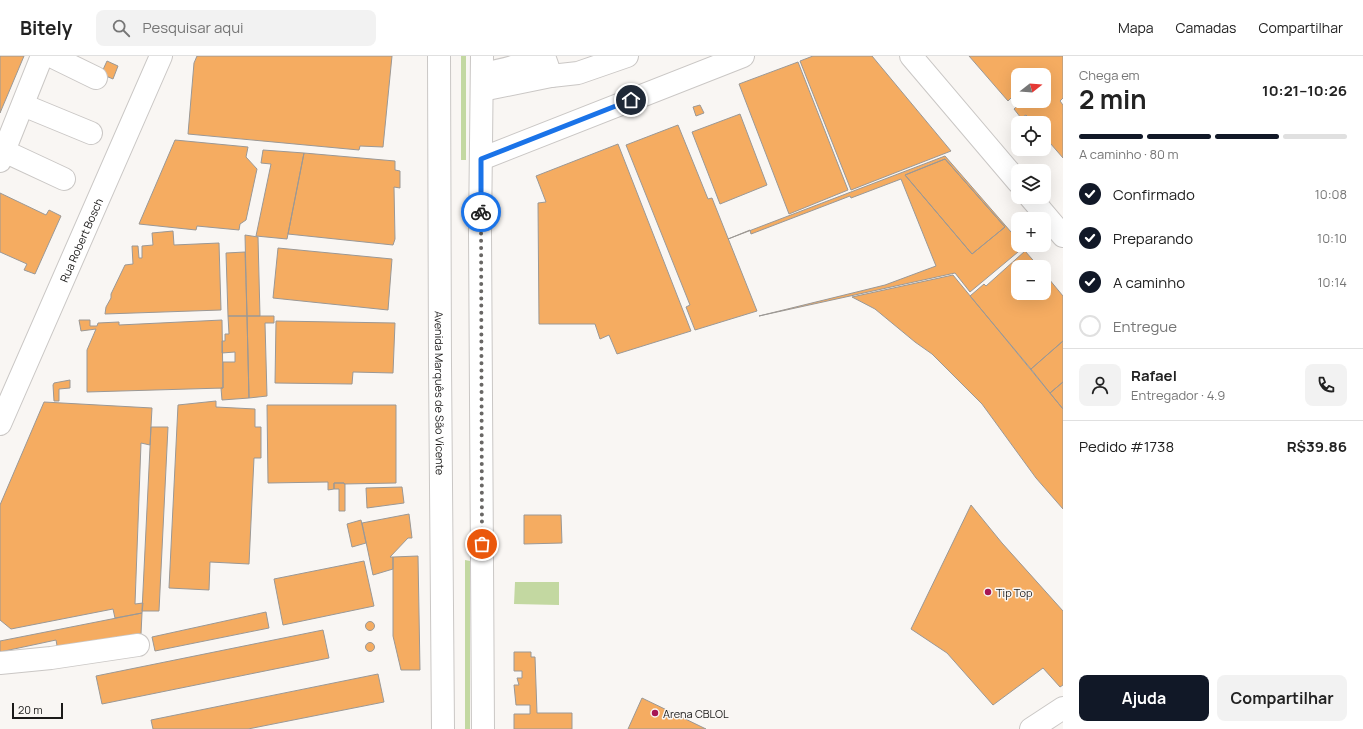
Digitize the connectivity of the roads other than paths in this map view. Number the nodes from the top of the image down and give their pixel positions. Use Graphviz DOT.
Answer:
graph roads {
  1 [pos="42,56"];
  2 [pos="51,56"];
  3 [pos="161,56"];
  4 [pos="440,56"];
  5 [pos="540,56"];
  6 [pos="627,56"];
  7 [pos="743,56"];
  8 [pos="911,56"];
  9 [pos="547,66"];
  10 [pos="482,73"];
  11 [pos="96,78"];
  12 [pos="23,105"];
  13 [pos="91,133"];
  14 [pos="2,156"];
  15 [pos="481,159"];
  16 [pos="1011,174"];
  17 [pos="64,179"];
  18 [pos="1036,204"];
  19 [pos="1063,236"];
  20 [pos="0,424"];
  21 [pos="138,645"];
  22 [pos="0,663"];
  23 [pos="1063,708"];
  24 [pos="443,729"];
  25 [pos="483,729"];
  26 [pos="1031,729"];
  1 -- 12 [label="main road"];
  2 -- 11 [label="main road"];
  3 -- 20 [label="main road, Rua Robert Bosch"];
  4 -- 24 [label="main road, Avenida Marquês de São Vicente"];
  5 -- 10 [label="main road"];
  6 -- 9 [label="main road"];
  7 -- 15 [label="main road"];
  8 -- 16 [label="main road"];
  9 -- 10 [label="main road"];
  10 -- 15 [label="main road"];
  12 -- 13 [label="main road"];
  12 -- 14 [label="main road"];
  14 -- 17 [label="main road"];
  15 -- 25 [label="main road"];
  18 -- 19 [label="main road"];
  21 -- 22 [label="main road"];
  23 -- 26 [label="main road"];
}
